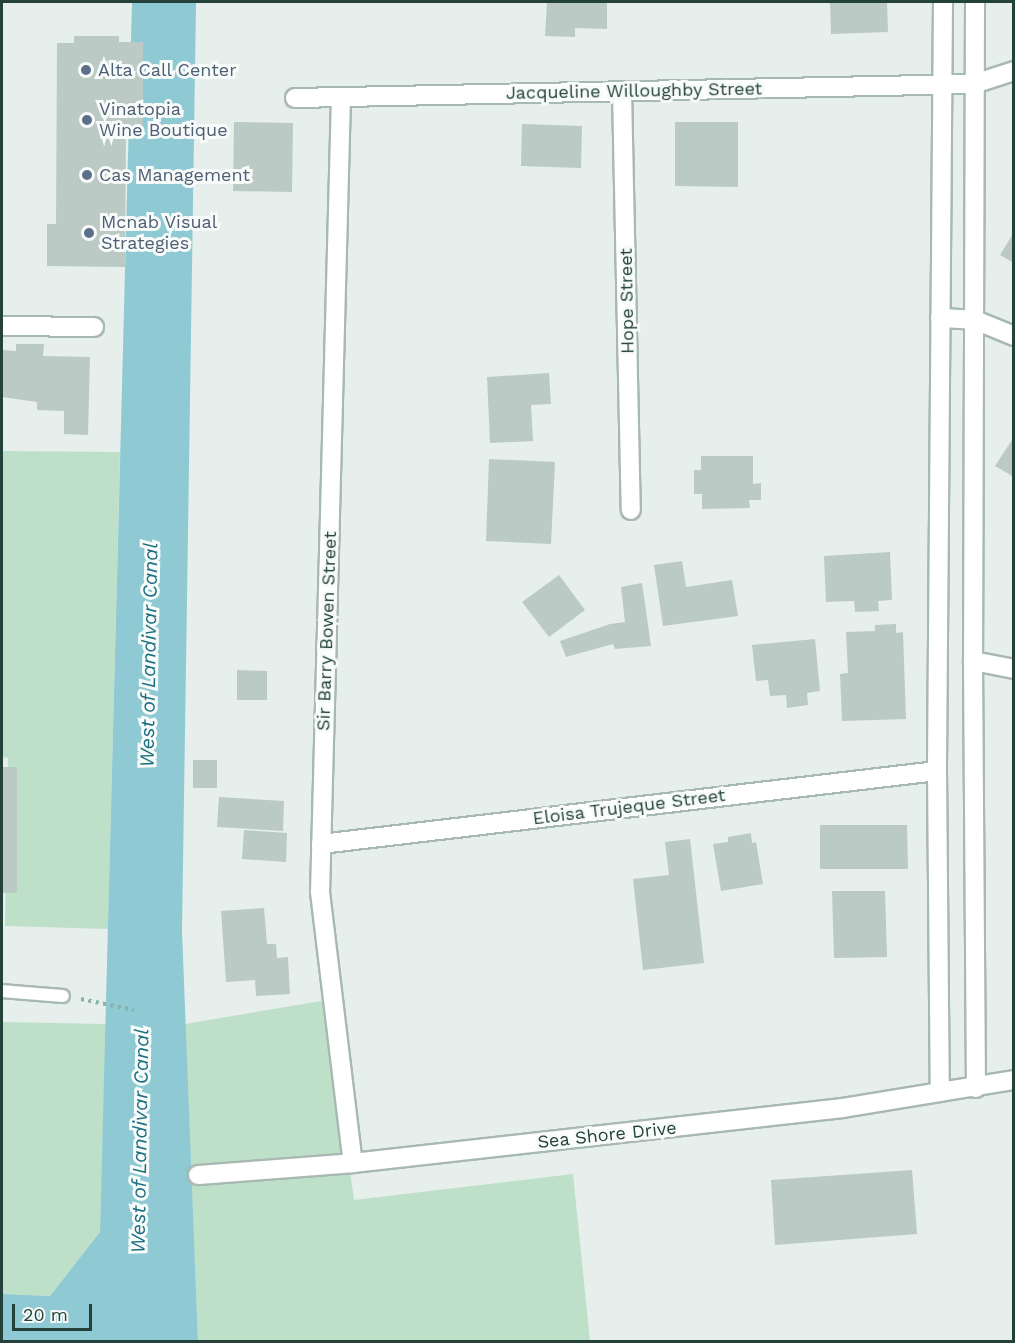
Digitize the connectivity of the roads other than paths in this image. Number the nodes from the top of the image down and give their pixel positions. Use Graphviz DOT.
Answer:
graph roads {
  1 [pos="943,2"];
  2 [pos="975,2"];
  3 [pos="1014,71"];
  4 [pos="974,84"];
  5 [pos="942,85"];
  6 [pos="622,92"];
  7 [pos="340,97"];
  8 [pos="295,98"];
  9 [pos="940,318"];
  10 [pos="975,320"];
  11 [pos="2,326"];
  12 [pos="94,327"];
  13 [pos="1014,336"];
  14 [pos="631,510"];
  15 [pos="973,661"];
  16 [pos="1014,669"];
  17 [pos="937,771"];
  18 [pos="321,844"];
  19 [pos="2,991"];
  20 [pos="63,996"];
  21 [pos="1014,1080"];
  22 [pos="976,1088"];
  23 [pos="940,1092"];
  24 [pos="352,1163"];
  25 [pos="198,1175"];
  1 -- 5 [label="street"];
  2 -- 4 [label="street"];
  3 -- 4 [label="street, Jacqueline Willoughby Street"];
  4 -- 5 [label="street, Jacqueline Willoughby Street"];
  4 -- 10 [label="street"];
  5 -- 6 [label="street, Jacqueline Willoughby Street"];
  5 -- 9 [label="street"];
  6 -- 7 [label="street, Jacqueline Willoughby Street"];
  6 -- 14 [label="street, Hope Street"];
  7 -- 8 [label="street, Jacqueline Willoughby Street"];
  7 -- 18 [label="street, Sir Barry Bowen Street"];
  9 -- 10 [label="street"];
  9 -- 17 [label="street"];
  10 -- 13 [label="street"];
  10 -- 15 [label="street"];
  11 -- 12 [label="street"];
  15 -- 16 [label="street"];
  15 -- 22 [label="street"];
  17 -- 18 [label="street, Eloisa Trujeque Street"];
  17 -- 23 [label="street"];
  18 -- 24 [label="street, Sir Barry Bowen Street"];
  19 -- 20 [label="lane"];
  21 -- 22 [label="street, Sea Shore Drive"];
  22 -- 23 [label="street, Sea Shore Drive"];
  23 -- 24 [label="street, Sea Shore Drive"];
  24 -- 25 [label="street, Sea Shore Drive"];
}
